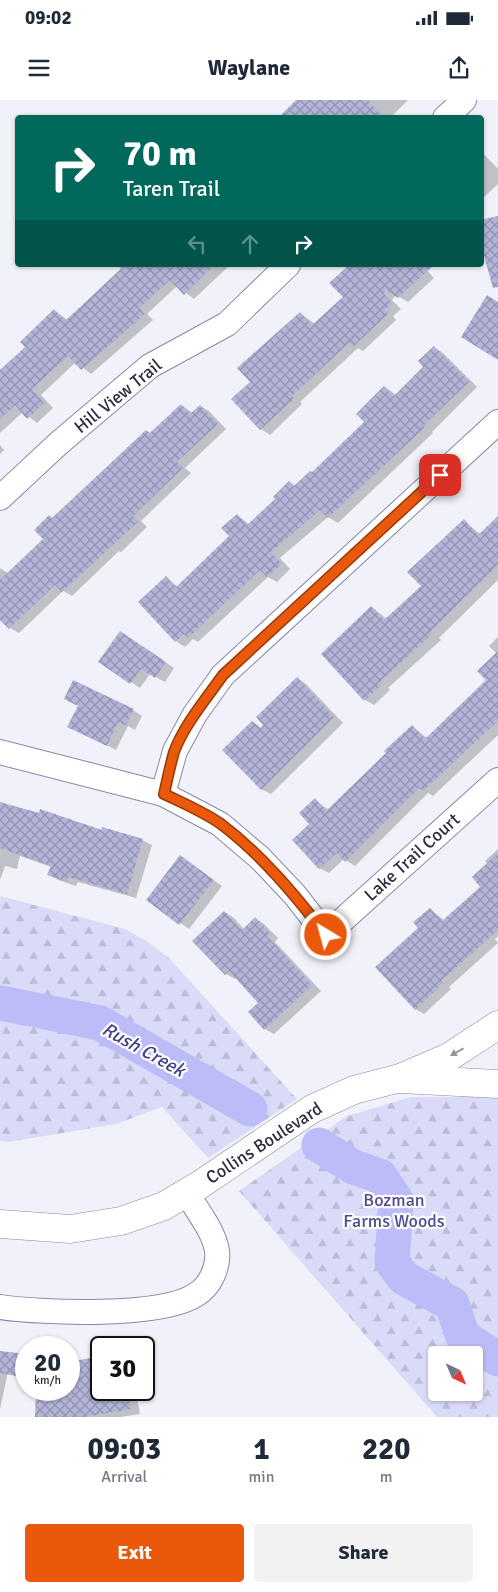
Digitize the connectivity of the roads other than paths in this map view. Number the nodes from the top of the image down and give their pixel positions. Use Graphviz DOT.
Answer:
graph roads {
  1 [pos="464,100"];
  2 [pos="448,115"];
  3 [pos="286,267"];
  4 [pos="498,422"];
  5 [pos="0,498"];
  6 [pos="0,752"];
  7 [pos="498,780"];
  8 [pos="164,794"];
  9 [pos="498,1025"];
  10 [pos="400,1078"];
  11 [pos="498,1084"];
  12 [pos="187,1193"];
  13 [pos="0,1224"];
  14 [pos="0,1307"];
  1 -- 2 [label="street"];
  3 -- 5 [label="street, Hill View Trail"];
  4 -- 8 [label="street"];
  6 -- 8 [label="street"];
  7 -- 8 [label="street, Lake Trail Court"];
  9 -- 10 [label="street, Collins Boulevard, one-way"];
  10 -- 11 [label="street, Collins Boulevard"];
  10 -- 12 [label="street, Collins Boulevard"];
  12 -- 13 [label="street, Collins Boulevard"];
  12 -- 14 [label="street, Collins Boulevard"];
}
